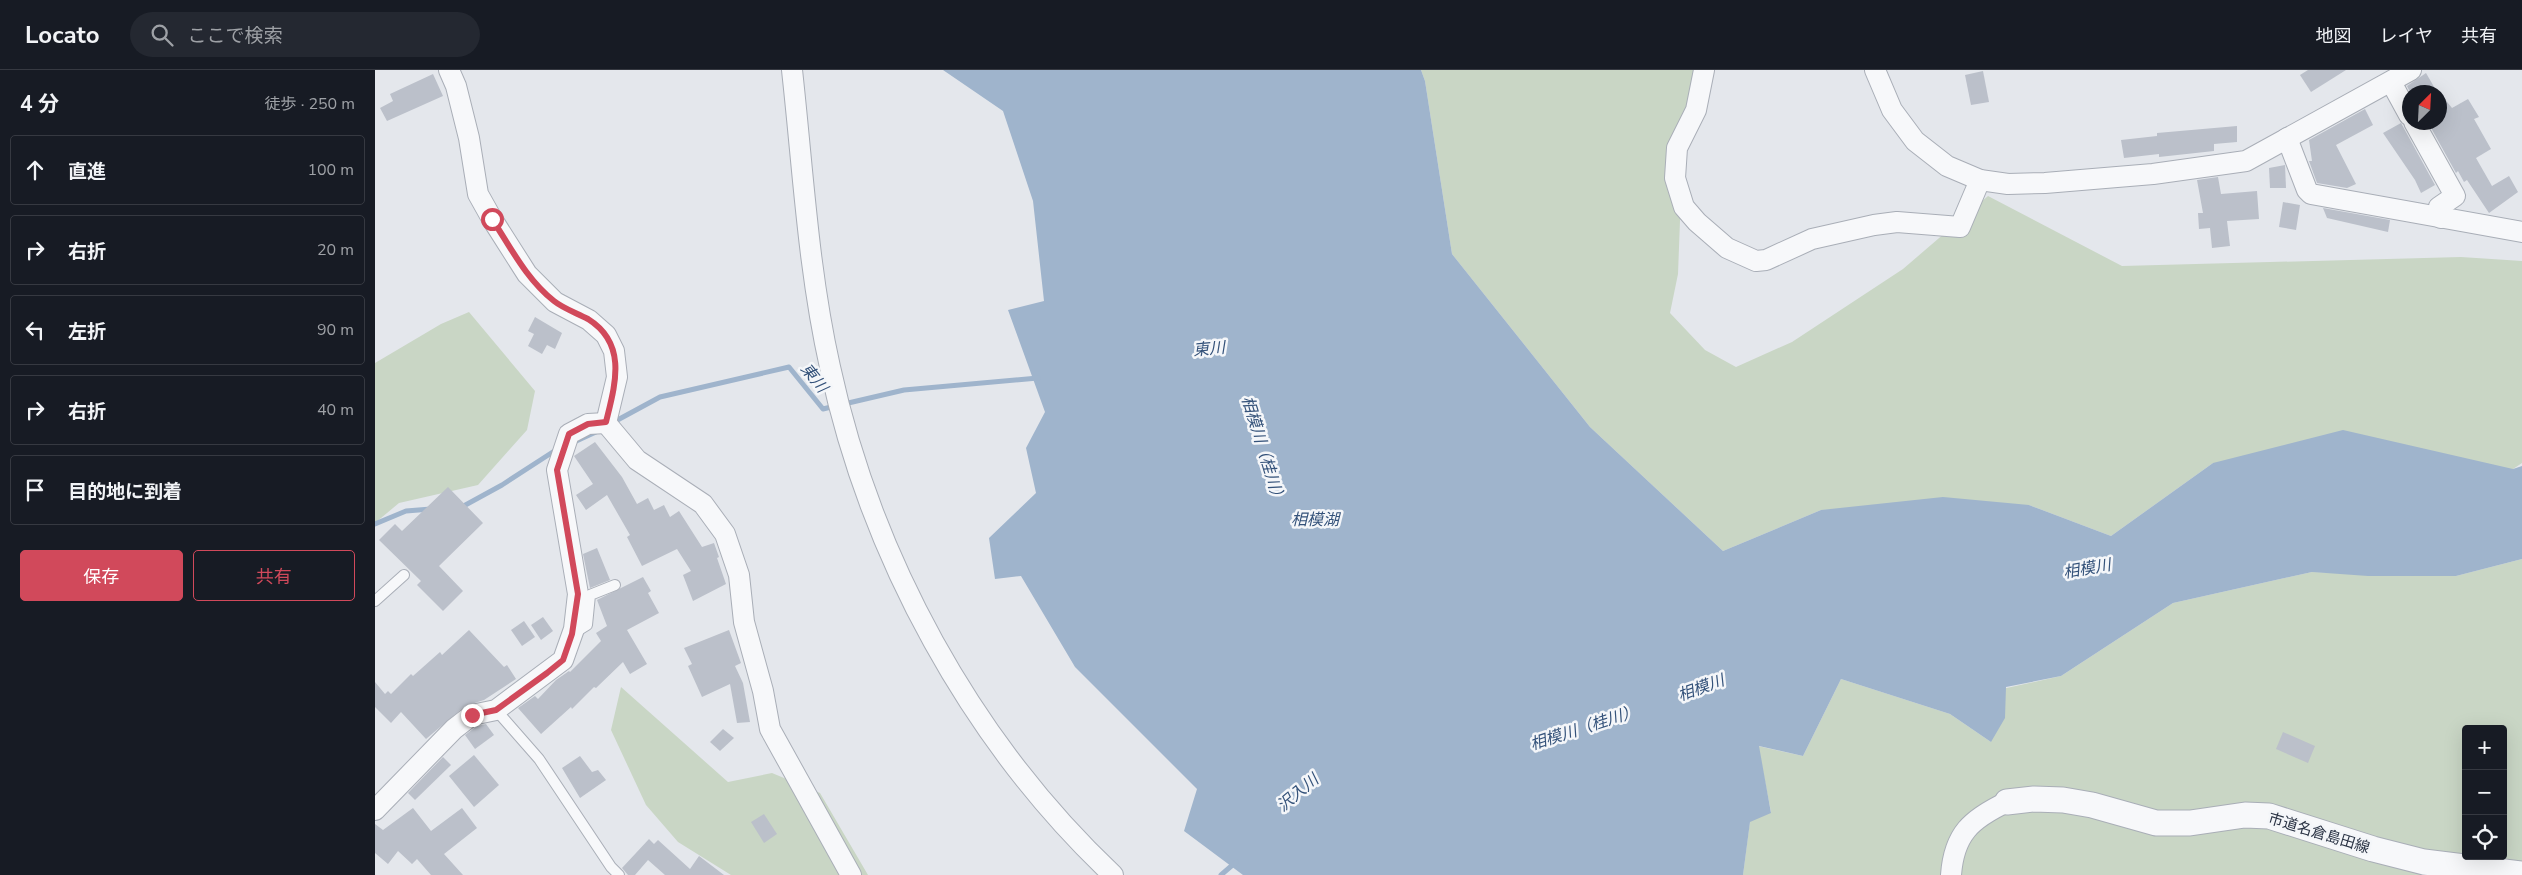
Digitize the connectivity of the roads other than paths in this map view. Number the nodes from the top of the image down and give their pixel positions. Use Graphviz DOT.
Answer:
graph roads {
  1 [pos="449,70"];
  2 [pos="792,70"];
  3 [pos="1704,70"];
  4 [pos="1875,70"];
  5 [pos="2411,70"];
  6 [pos="2391,82"];
  7 [pos="2402,102"];
  8 [pos="2418,130"];
  9 [pos="2287,138"];
  10 [pos="1980,180"];
  11 [pos="2441,218"];
  12 [pos="2522,232"];
  13 [pos="606,422"];
  14 [pos="404,575"];
  15 [pos="615,585"];
  16 [pos="375,601"];
  17 [pos="572,634"];
  18 [pos="496,710"];
  19 [pos="2007,802"];
  20 [pos="375,810"];
  21 [pos="2522,874"];
  22 [pos="619,875"];
  23 [pos="851,875"];
  24 [pos="1113,875"];
  25 [pos="1951,875"];
  1 -- 13 [label="street"];
  2 -- 24 [label="street"];
  3 -- 10 [label="street"];
  4 -- 10 [label="street"];
  5 -- 6 [label="street"];
  6 -- 7 [label="street"];
  6 -- 9 [label="street"];
  8 -- 11 [label="street"];
  9 -- 10 [label="street"];
  9 -- 11 [label="street"];
  11 -- 12 [label="street"];
  13 -- 17 [label="street"];
  13 -- 23 [label="street"];
  14 -- 16 [label="lane"];
  15 -- 17 [label="lane"];
  17 -- 18 [label="street"];
  18 -- 20 [label="street"];
  18 -- 22 [label="lane"];
  19 -- 21 [label="street, 市道名倉島田線"];
  19 -- 25 [label="street, 市道名倉島田線"];
}
